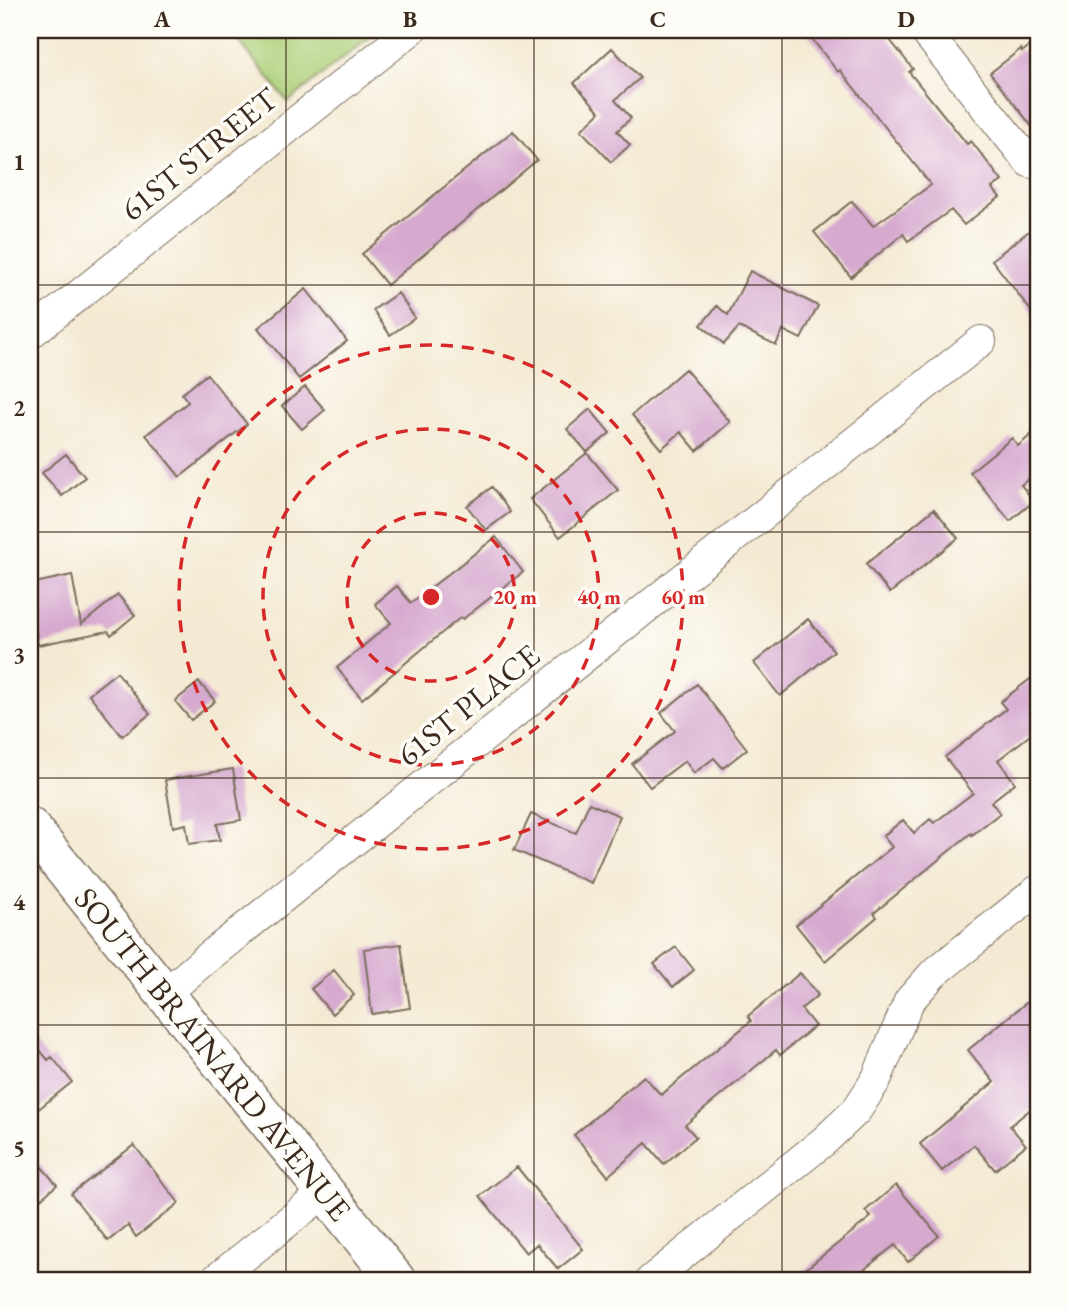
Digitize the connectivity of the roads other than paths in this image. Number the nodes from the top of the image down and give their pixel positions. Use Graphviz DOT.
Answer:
graph roads {
  1 [pos="411,30"];
  2 [pos="924,30"];
  3 [pos="1034,163"];
  4 [pos="30,334"];
  5 [pos="981,341"];
  6 [pos="30,827"];
  7 [pos="1038,890"];
  8 [pos="165,994"];
  9 [pos="325,1192"];
  10 [pos="215,1280"];
  11 [pos="396,1280"];
  12 [pos="651,1280"];
  1 -- 4 [label="street, 61ST STREET"];
  2 -- 3 [label="street"];
  5 -- 8 [label="street, 61ST PLACE"];
  6 -- 8 [label="street, SOUTH BRAINARD AVENUE"];
  7 -- 12 [label="street"];
  8 -- 9 [label="street, SOUTH BRAINARD AVENUE"];
  9 -- 10 [label="street"];
  9 -- 11 [label="street, SOUTH BRAINARD AVENUE"];
}
